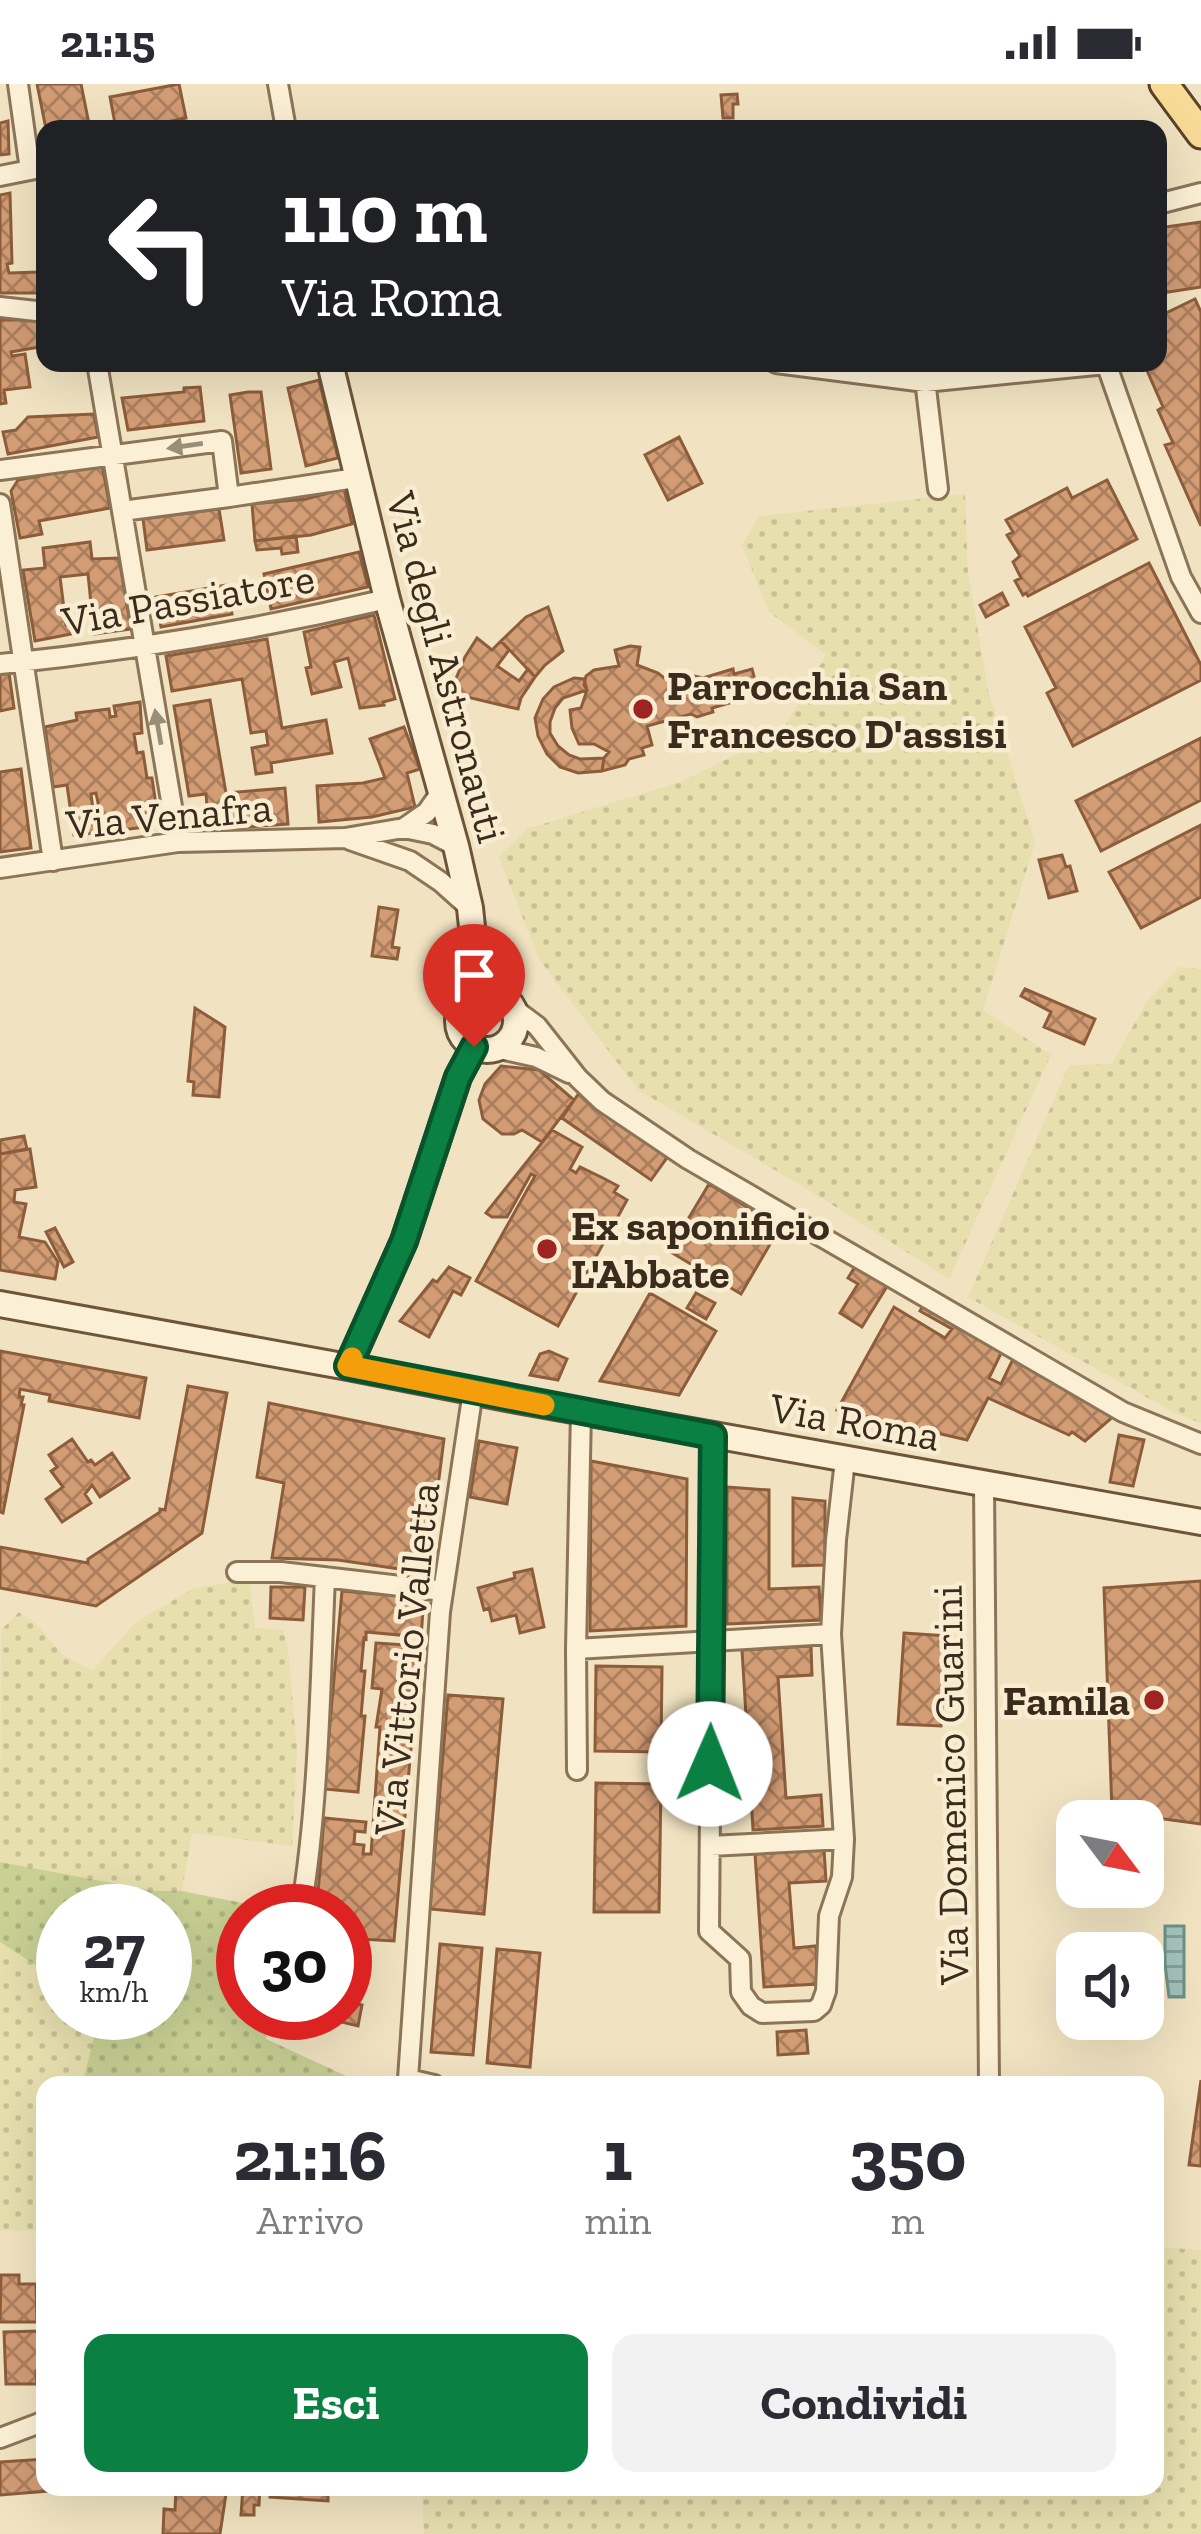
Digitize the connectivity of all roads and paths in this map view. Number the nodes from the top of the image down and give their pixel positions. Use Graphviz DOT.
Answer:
graph roads {
  1 [pos="18,84"];
  2 [pos="278,84"];
  3 [pos="1164,84"];
  4 [pos="284,120"];
  5 [pos="1201,134"];
  6 [pos="36,160"];
  7 [pos="36,169"];
  8 [pos="0,176"];
  9 [pos="1199,194"];
  10 [pos="1167,202"];
  11 [pos="0,307"];
  12 [pos="36,312"];
  13 [pos="99,372"];
  14 [pos="332,372"];
  15 [pos="1110,372"];
  16 [pos="924,373"];
  17 [pos="113,456"];
  18 [pos="0,470"];
  19 [pos="356,478"];
  20 [pos="938,489"];
  21 [pos="229,497"];
  22 [pos="0,504"];
  23 [pos="122,512"];
  24 [pos="1191,579"];
  25 [pos="386,599"];
  26 [pos="1201,614"];
  27 [pos="145,646"];
  28 [pos="25,662"];
  29 [pos="0,664"];
  30 [pos="441,792"];
  31 [pos="404,828"];
  32 [pos="345,838"];
  33 [pos="178,842"];
  34 [pos="456,846"];
  35 [pos="53,861"];
  36 [pos="410,861"];
  37 [pos="0,868"];
  38 [pos="470,908"];
  39 [pos="479,993"];
  40 [pos="513,1007"];
  41 [pos="485,1048"];
  42 [pos="578,1078"];
  43 [pos="0,1304"];
  44 [pos="348,1366"];
  45 [pos="473,1391"];
  46 [pos="581,1412"];
  47 [pos="713,1436"];
  48 [pos="1201,1444"];
  49 [pos="845,1460"];
  50 [pos="984,1484"];
  51 [pos="1201,1522"];
  52 [pos="237,1571"];
  53 [pos="325,1577"];
  54 [pos="442,1591"];
  55 [pos="831,1634"];
  56 [pos="711,1641"];
  57 [pos="576,1649"];
  58 [pos="578,1771"];
  59 [pos="844,1839"];
  60 [pos="710,1846"];
  61 [pos="306,1884"];
  62 [pos="408,2076"];
  63 [pos="989,2076"];
  64 [pos="36,2424"];
  65 [pos="0,2438"];
  1 -- 6 [label="street"];
  2 -- 4 [label="street"];
  3 -- 5 [label="main road"];
  7 -- 8 [label="street"];
  9 -- 10 [label="street"];
  11 -- 12 [label="street"];
  13 -- 17 [label="street"];
  14 -- 19 [label="street, Via degli Astronauti"];
  15 -- 24 [label="street"];
  16 -- 20 [label="street"];
  17 -- 18 [label="street"];
  21 -- 17 [label="street, one-way"];
  17 -- 23 [label="street"];
  19 -- 21 [label="street"];
  19 -- 25 [label="street, Via degli Astronauti"];
  21 -- 23 [label="street"];
  22 -- 28 [label="street"];
  23 -- 27 [label="street"];
  24 -- 26 [label="street"];
  25 -- 27 [label="street, Via Passiatore"];
  25 -- 30 [label="street, Via degli Astronauti"];
  27 -- 28 [label="street, Via Passiatore"];
  33 -- 27 [label="street, one-way"];
  28 -- 29 [label="street, Via Passiatore"];
  28 -- 35 [label="street"];
  30 -- 31 [label="street"];
  30 -- 34 [label="street, Via degli Astronauti"];
  31 -- 32 [label="street, Via Venafra"];
  31 -- 34 [label="street, Via Venafra"];
  32 -- 33 [label="street, Via Venafra"];
  32 -- 36 [label="street, Via Venafra"];
  33 -- 35 [label="street, Via Venafra"];
  34 -- 36 [label="street"];
  34 -- 38 [label="street, Via degli Astronauti"];
  35 -- 37 [label="street, Via Venafra"];
  36 -- 38 [label="street, Via Venafra"];
  38 -- 39 [label="street, Via degli Astronauti"];
  39 -- 40 [label="street"];
  39 -- 41 [label="street"];
  40 -- 41 [label="street"];
  40 -- 42 [label="street"];
  41 -- 42 [label="street"];
  41 -- 44 [label="street"];
  42 -- 48 [label="street"];
  43 -- 44 [label="street, Via Roma"];
  44 -- 45 [label="street, Via Roma"];
  45 -- 46 [label="street, Via Roma"];
  45 -- 54 [label="street, Via Vittorio Valletta"];
  46 -- 47 [label="street, Via Roma"];
  46 -- 57 [label="street"];
  47 -- 49 [label="street, Via Roma"];
  47 -- 56 [label="street"];
  49 -- 50 [label="street, Via Roma"];
  49 -- 55 [label="street"];
  50 -- 51 [label="street, Via Roma"];
  50 -- 63 [label="street, Via Domenico Guarini"];
  52 -- 53 [label="street"];
  53 -- 54 [label="street"];
  53 -- 61 [label="street"];
  54 -- 62 [label="street, Via Vittorio Valletta"];
  55 -- 56 [label="street"];
  55 -- 59 [label="street"];
  56 -- 57 [label="street"];
  56 -- 60 [label="street"];
  57 -- 58 [label="street"];
  59 -- 60 [label="street"];
  59 -- 60 [label="street"];
  64 -- 65 [label="street"];
}
